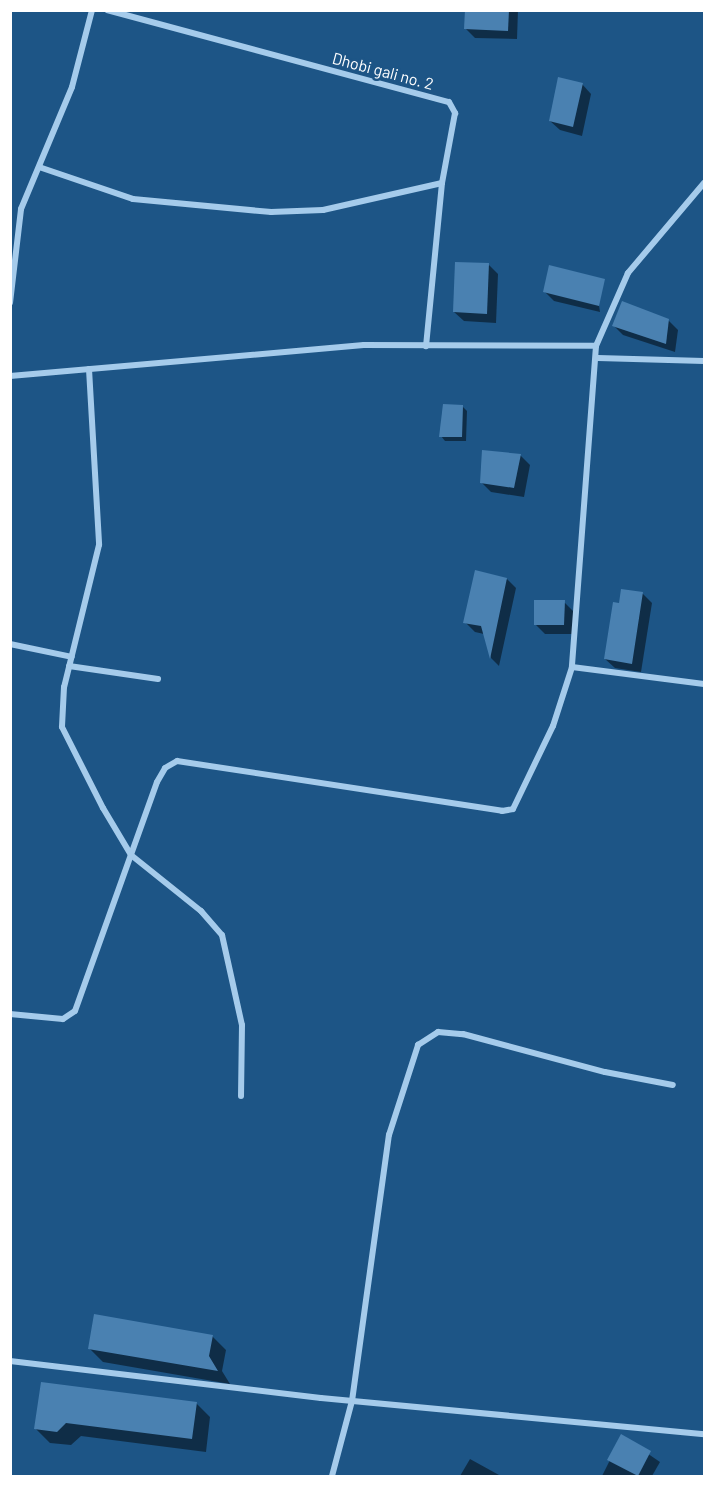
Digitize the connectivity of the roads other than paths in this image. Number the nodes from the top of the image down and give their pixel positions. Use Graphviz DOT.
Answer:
graph roads {
  1 [pos="92,10"];
  2 [pos="106,10"];
  3 [pos="132,13"];
  4 [pos="39,167"];
  5 [pos="442,183"];
  6 [pos="705,183"];
  7 [pos="10,303"];
  8 [pos="426,346"];
  9 [pos="596,346"];
  10 [pos="598,358"];
  11 [pos="705,361"];
  12 [pos="89,369"];
  13 [pos="10,376"];
  14 [pos="10,644"];
  15 [pos="72,657"];
  16 [pos="69,666"];
  17 [pos="572,667"];
  18 [pos="158,680"];
  19 [pos="705,684"];
  20 [pos="131,855"];
  21 [pos="10,1014"];
  22 [pos="673,1085"];
  23 [pos="241,1096"];
  24 [pos="10,1360"];
  25 [pos="352,1401"];
  26 [pos="705,1434"];
  27 [pos="332,1476"];
  1 -- 4 [label="street"];
  2 -- 3 [label="street, Dhobi gali no. 2"];
  3 -- 5 [label="street, Dhobi gali no. 2"];
  4 -- 5 [label="street"];
  4 -- 7 [label="street"];
  5 -- 8 [label="street, Dhobi gali no. 2"];
  6 -- 9 [label="street"];
  8 -- 9 [label="street"];
  8 -- 12 [label="street"];
  9 -- 10 [label="street"];
  10 -- 11 [label="street"];
  10 -- 17 [label="street"];
  12 -- 13 [label="street"];
  12 -- 15 [label="street"];
  14 -- 15 [label="street"];
  15 -- 16 [label="street"];
  16 -- 18 [label="street"];
  16 -- 20 [label="street"];
  17 -- 19 [label="street"];
  17 -- 20 [label="street"];
  20 -- 21 [label="street"];
  20 -- 23 [label="street"];
  22 -- 25 [label="street"];
  24 -- 25 [label="street"];
  25 -- 26 [label="street"];
  25 -- 27 [label="street"];
}
